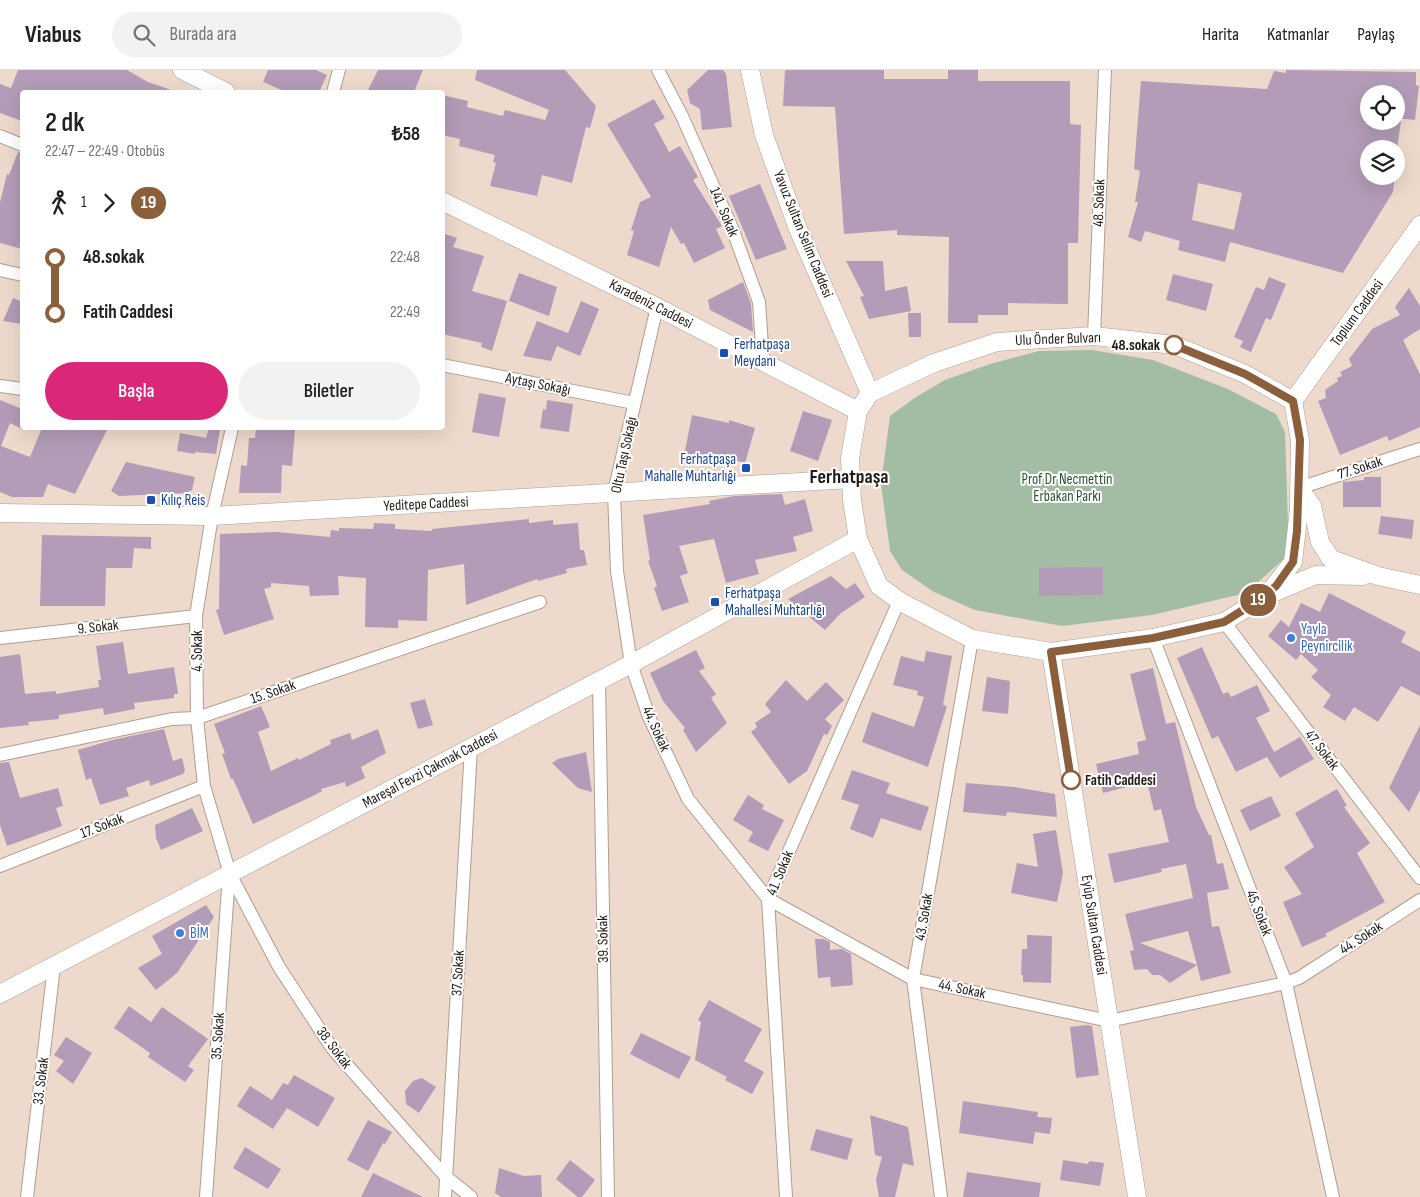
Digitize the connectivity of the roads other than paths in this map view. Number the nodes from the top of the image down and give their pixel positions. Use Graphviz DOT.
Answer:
graph roads {
  1 [pos="182,70"];
  2 [pos="339,70"];
  3 [pos="658,70"];
  4 [pos="750,70"];
  5 [pos="1104,70"];
  6 [pos="222,90"];
  7 [pos="334,90"];
  8 [pos="0,136"];
  9 [pos="20,144"];
  10 [pos="445,202"];
  11 [pos="1420,225"];
  12 [pos="0,270"];
  13 [pos="20,275"];
  14 [pos="657,307"];
  15 [pos="1094,336"];
  16 [pos="763,361"];
  17 [pos="445,365"];
  18 [pos="0,386"];
  19 [pos="20,389"];
  20 [pos="870,393"];
  21 [pos="1293,401"];
  22 [pos="634,403"];
  23 [pos="858,411"];
  24 [pos="232,430"];
  25 [pos="1420,449"];
  26 [pos="851,478"];
  27 [pos="1299,488"];
  28 [pos="614,492"];
  29 [pos="0,514"];
  30 [pos="212,516"];
  31 [pos="858,540"];
  32 [pos="1378,576"];
  33 [pos="1420,585"];
  34 [pos="1262,598"];
  35 [pos="899,601"];
  36 [pos="540,602"];
  37 [pos="196,616"];
  38 [pos="1224,622"];
  39 [pos="0,638"];
  40 [pos="1153,638"];
  41 [pos="972,639"];
  42 [pos="1051,652"];
  43 [pos="631,664"];
  44 [pos="599,681"];
  45 [pos="197,718"];
  46 [pos="471,748"];
  47 [pos="0,755"];
  48 [pos="204,786"];
  49 [pos="0,866"];
  50 [pos="230,874"];
  51 [pos="1420,878"];
  52 [pos="768,899"];
  53 [pos="1420,900"];
  54 [pos="54,966"];
  55 [pos="914,979"];
  56 [pos="1286,983"];
  57 [pos="0,994"];
  58 [pos="1109,1021"];
  59 [pos="446,1177"];
  60 [pos="27,1197"];
  61 [pos="206,1197"];
  62 [pos="445,1197"];
  63 [pos="471,1197"];
  64 [pos="608,1197"];
  65 [pos="786,1197"];
  66 [pos="941,1197"];
  67 [pos="1137,1197"];
  68 [pos="1333,1197"];
  1 -- 6 [label="street"];
  2 -- 7 [label="street"];
  3 -- 16 [label="street, 141. Sokak"];
  4 -- 20 [label="street, Yavuz Sultan Selim Caddesi"];
  5 -- 15 [label="street, 48. Sokak"];
  8 -- 9 [label="street"];
  10 -- 14 [label="street, Karadeniz Caddesi"];
  11 -- 21 [label="street, Toplum Caddesi"];
  12 -- 13 [label="street"];
  14 -- 16 [label="street, Karadeniz Caddesi"];
  14 -- 22 [label="street, Oltu Taşı Sokağı"];
  15 -- 20 [label="street, Ulu Önder Bulvarı"];
  15 -- 21 [label="street, Ulu Önder Bulvarı"];
  16 -- 23 [label="street, Karadeniz Caddesi"];
  17 -- 22 [label="street, Aytaşı Sokağı"];
  18 -- 19 [label="street"];
  20 -- 23 [label="street"];
  21 -- 27 [label="street"];
  22 -- 28 [label="street, Oltu Taşı Sokağı"];
  23 -- 26 [label="street"];
  24 -- 30 [label="street, 4. Sokak"];
  25 -- 27 [label="street, 77. Sokak"];
  26 -- 28 [label="street, Yeditepe Caddesi"];
  26 -- 31 [label="street"];
  27 -- 32 [label="street"];
  27 -- 34 [label="street"];
  28 -- 30 [label="street, Yeditepe Caddesi"];
  28 -- 43 [label="street, Oltu Taşı Sokağı"];
  29 -- 30 [label="street, Yeditepe Caddesi"];
  30 -- 37 [label="street, 4. Sokak"];
  31 -- 35 [label="street"];
  31 -- 43 [label="street, Mareşal Fevzi Çakmak Caddesi"];
  32 -- 33 [label="street"];
  32 -- 34 [label="street"];
  34 -- 38 [label="street"];
  35 -- 41 [label="street"];
  35 -- 52 [label="street, 41. Sokak"];
  36 -- 45 [label="street, 15. Sokak"];
  37 -- 39 [label="street, 9. Sokak"];
  37 -- 45 [label="street, 4. Sokak"];
  38 -- 40 [label="street"];
  38 -- 51 [label="street, 47. Sokak"];
  40 -- 42 [label="street"];
  40 -- 56 [label="street, 45. Sokak"];
  41 -- 42 [label="street"];
  41 -- 55 [label="street, 43. Sokak"];
  42 -- 58 [label="street, Eyüp Sultan Caddesi"];
  43 -- 44 [label="street, Mareşal Fevzi Çakmak Caddesi"];
  43 -- 52 [label="street, 44. Sokak"];
  44 -- 46 [label="street, Mareşal Fevzi Çakmak Caddesi"];
  44 -- 64 [label="street, 39. Sokak"];
  45 -- 47 [label="street, 15. Sokak"];
  45 -- 48 [label="street, 4. Sokak"];
  46 -- 50 [label="street, Mareşal Fevzi Çakmak Caddesi"];
  46 -- 59 [label="street, 37. Sokak"];
  48 -- 49 [label="street, 17. Sokak"];
  48 -- 50 [label="street, 4. Sokak"];
  50 -- 54 [label="street, Mareşal Fevzi Çakmak Caddesi"];
  50 -- 59 [label="street, 38. Sokak"];
  50 -- 61 [label="street, 35. Sokak"];
  52 -- 55 [label="street, 44. Sokak"];
  52 -- 65 [label="street, 41. Sokak"];
  53 -- 56 [label="street, 44. Sokak"];
  54 -- 57 [label="street, Mareşal Fevzi Çakmak Caddesi"];
  54 -- 60 [label="street, 33. Sokak"];
  55 -- 58 [label="street, 44. Sokak"];
  55 -- 66 [label="street, 43. Sokak"];
  56 -- 58 [label="street, 44. Sokak"];
  56 -- 68 [label="street, 45. Sokak"];
  58 -- 67 [label="street, Eyüp Sultan Caddesi"];
  59 -- 62 [label="street, 37. Sokak"];
  59 -- 63 [label="street, 38. Sokak"];
}
